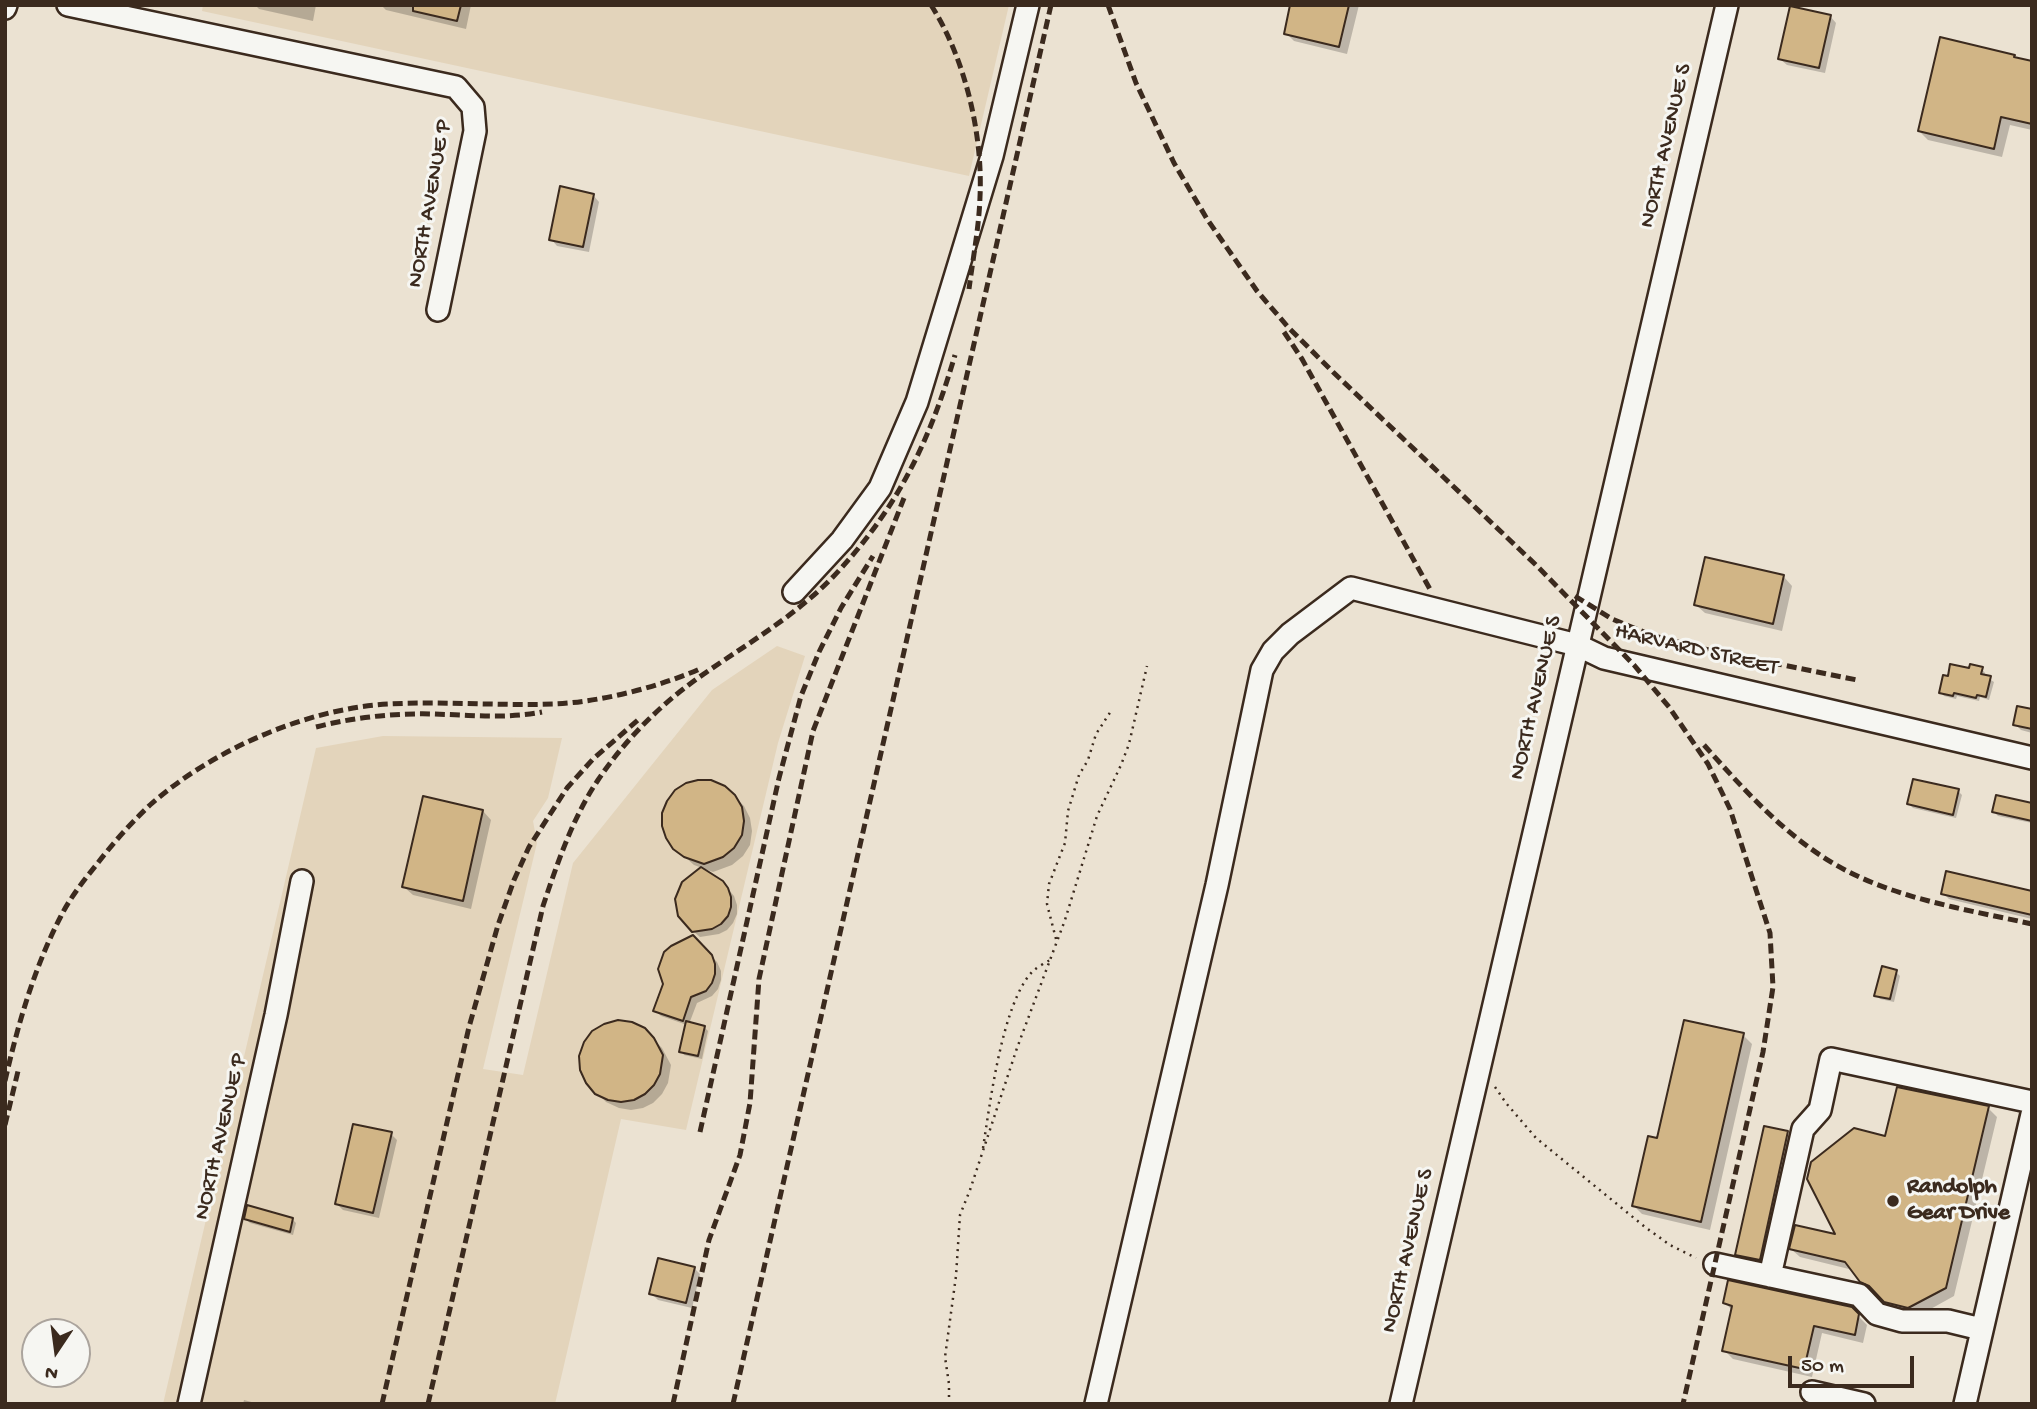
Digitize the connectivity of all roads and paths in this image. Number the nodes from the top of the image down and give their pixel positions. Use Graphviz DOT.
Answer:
graph roads {
  1 [pos="68,5"];
  2 [pos="1028,5"];
  3 [pos="1727,5"];
  4 [pos="438,310"];
  5 [pos="794,592"];
  6 [pos="1577,645"];
  7 [pos="1147,666"];
  8 [pos="1111,711"];
  9 [pos="2032,758"];
  10 [pos="302,881"];
  11 [pos="1056,942"];
  12 [pos="1050,960"];
  13 [pos="1479,1064"];
  14 [pos="2032,1102"];
  15 [pos="2032,1114"];
  16 [pos="981,1157"];
  17 [pos="1715,1264"];
  18 [pos="1770,1276"];
  19 [pos="1981,1329"];
  20 [pos="1812,1392"];
  21 [pos="189,1404"];
  22 [pos="949,1404"];
  23 [pos="1096,1404"];
  24 [pos="1401,1404"];
  25 [pos="1864,1404"];
  26 [pos="1965,1404"];
  1 -- 4 [label="street, NORTH AVENUE P"];
  2 -- 5 [label="street"];
  3 -- 6 [label="street, NORTH AVENUE S"];
  6 -- 9 [label="street, HARVARD STREET"];
  6 -- 13 [label="street, NORTH AVENUE S"];
  6 -- 23 [label="street, HARVARD STREET"];
  7 -- 11 [label="path"];
  8 -- 11 [label="path"];
  10 -- 21 [label="street, NORTH AVENUE P"];
  11 -- 12 [label="path"];
  12 -- 16 [label="path"];
  12 -- 16 [label="path"];
  13 -- 17 [label="path"];
  13 -- 24 [label="street, NORTH AVENUE S"];
  14 -- 18 [label="street"];
  15 -- 19 [label="street"];
  16 -- 22 [label="path"];
  17 -- 18 [label="street"];
  18 -- 19 [label="street"];
  19 -- 26 [label="street"];
  20 -- 25 [label="street"];
}
